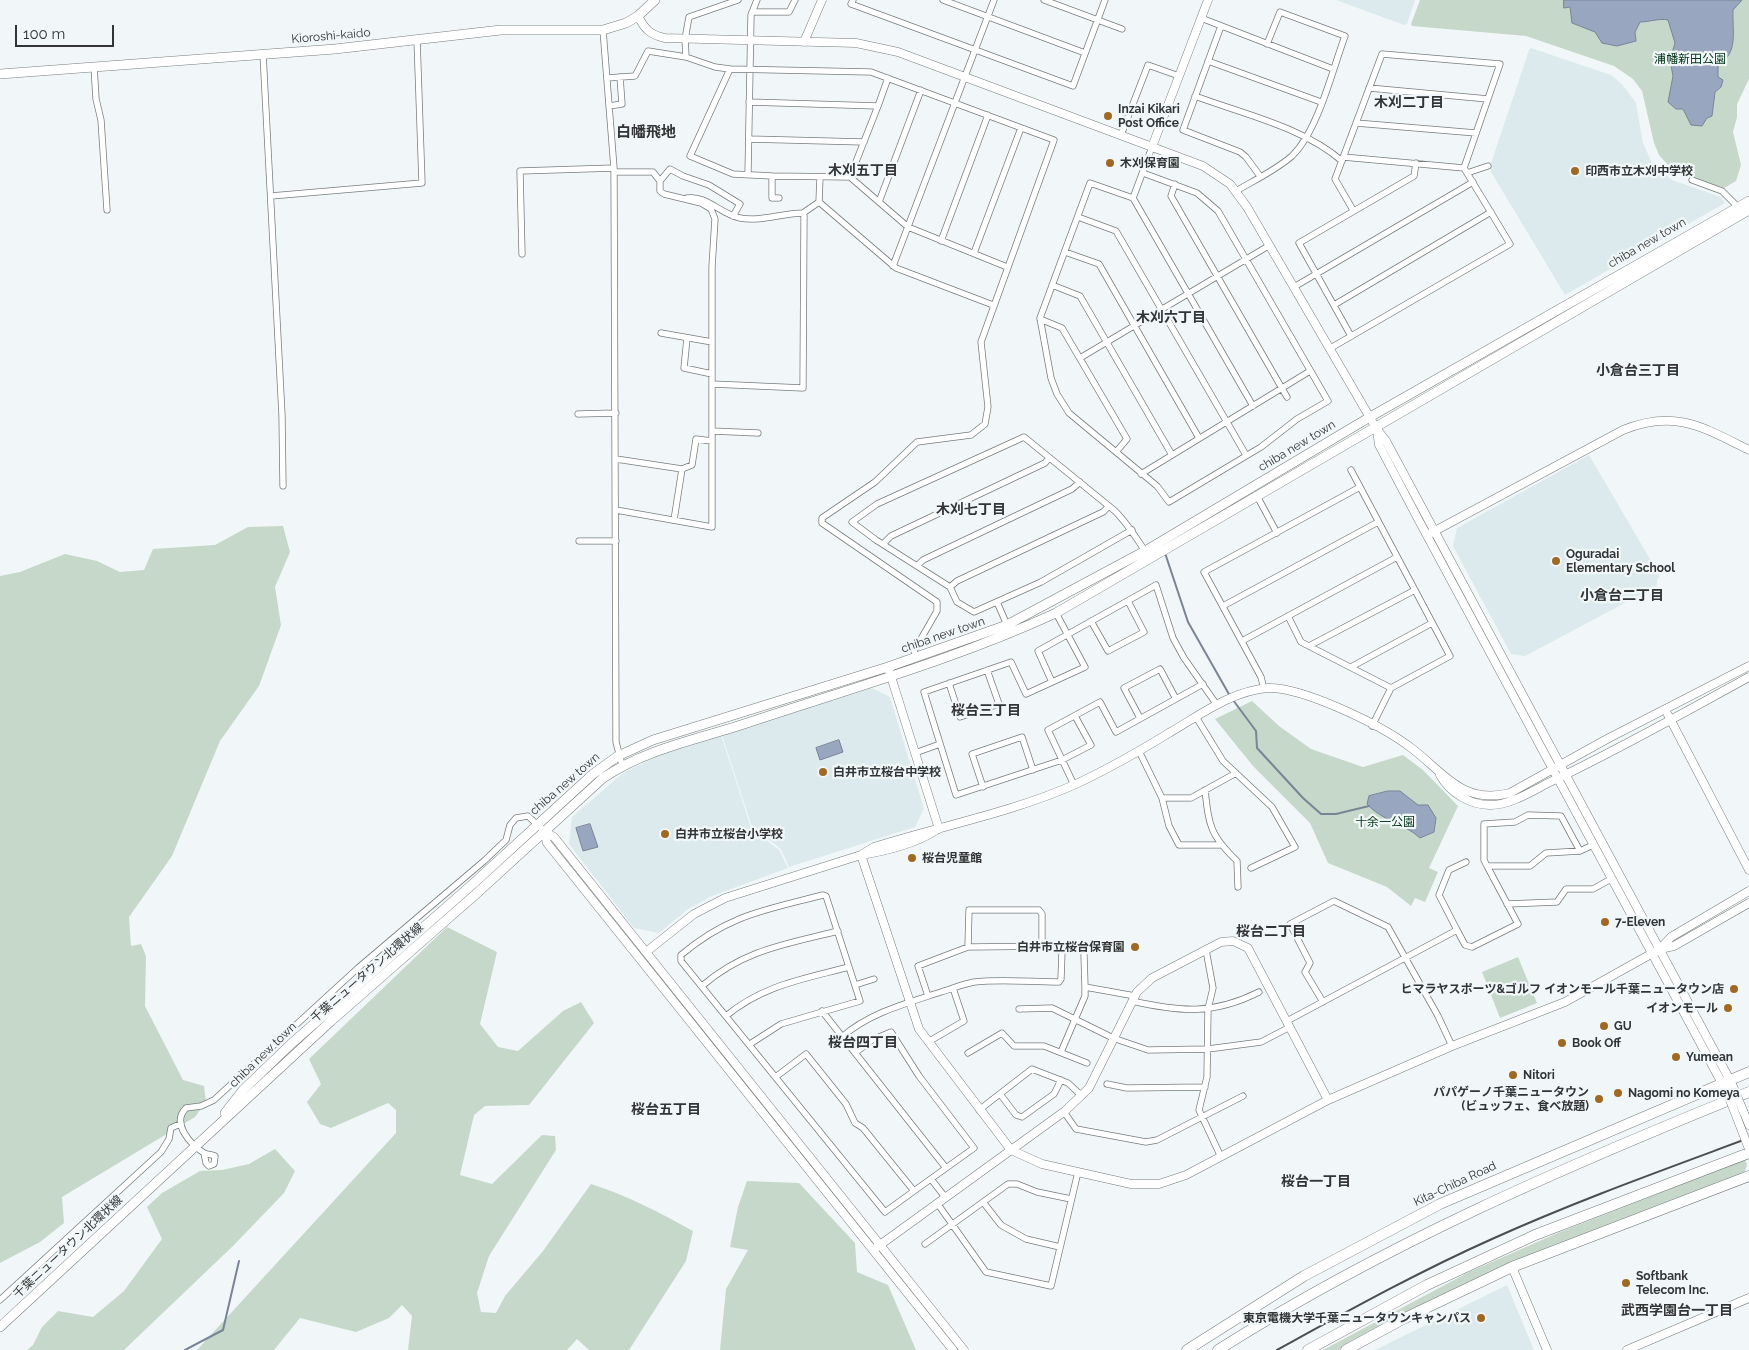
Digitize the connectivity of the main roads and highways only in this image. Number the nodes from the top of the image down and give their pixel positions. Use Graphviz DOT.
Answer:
graph roads {
  1 [pos="655,0"];
  2 [pos="0,74"];
  3 [pos="1749,201"];
  4 [pos="1740,208"];
  5 [pos="1560,313"];
  6 [pos="889,672"];
  7 [pos="1749,1072"];
  8 [pos="1749,1092"];
  9 [pos="216,1126"];
  10 [pos="1749,1153"];
  11 [pos="1749,1176"];
  12 [pos="0,1327"];
  13 [pos="1187,1350"];
  14 [pos="1218,1350"];
  15 [pos="1308,1350"];
  16 [pos="1346,1350"];
  1 -- 2 [label="main road, Kioroshi-kaido"];
  3 -- 4 [label="main road"];
  4 -- 5 [label="main road, chiba new town"];
  5 -- 6 [label="main road, chiba new town"];
  5 -- 6 [label="main road, chiba new town"];
  6 -- 9 [label="main road, chiba new town"];
  7 -- 13 [label="highway, Kita-Chiba Road"];
  8 -- 14 [label="highway"];
  9 -- 12 [label="main road, 千葉ニュータウン北環状線"];
  10 -- 15 [label="highway"];
  11 -- 16 [label="highway"];
}
